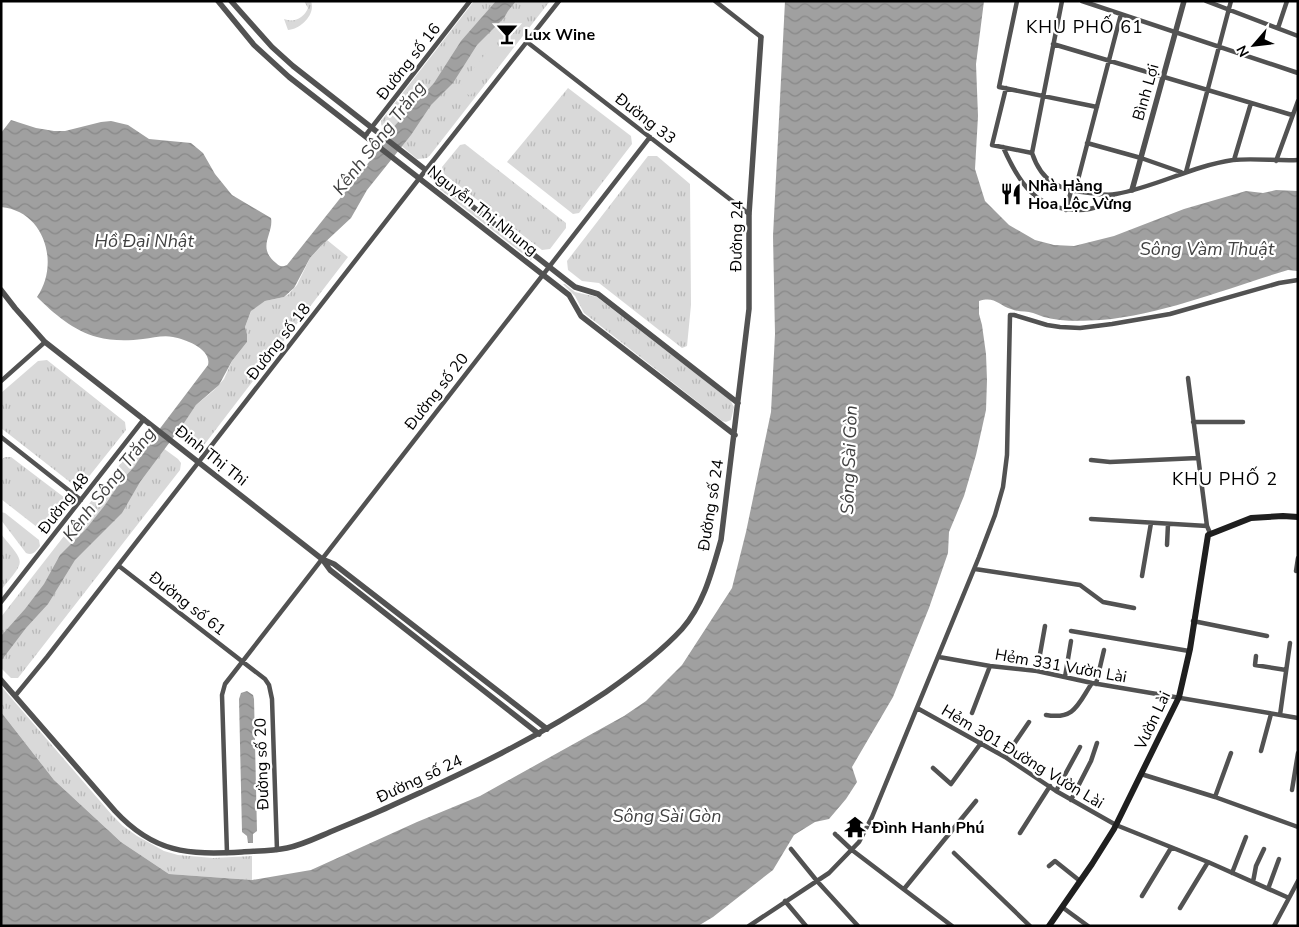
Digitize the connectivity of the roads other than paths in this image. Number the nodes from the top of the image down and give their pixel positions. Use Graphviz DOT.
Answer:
graph roads {
  1 [pos="218,1"];
  2 [pos="231,1"];
  3 [pos="470,1"];
  4 [pos="559,1"];
  5 [pos="715,1"];
  6 [pos="1017,1"];
  7 [pos="1062,1"];
  8 [pos="1082,1"];
  9 [pos="1184,1"];
  10 [pos="1206,1"];
  11 [pos="1231,1"];
  12 [pos="1287,1"];
  13 [pos="1229,10"];
  14 [pos="1121,14"];
  15 [pos="1278,28"];
  16 [pos="1176,32"];
  17 [pos="1298,36"];
  18 [pos="762,37"];
  19 [pos="527,42"];
  20 [pos="1053,44"];
  21 [pos="1220,46"];
  22 [pos="1109,61"];
  23 [pos="1298,72"];
  24 [pos="1164,77"];
  25 [pos="1006,88"];
  26 [pos="1208,90"];
  27 [pos="1043,95"];
  28 [pos="1298,101"];
  29 [pos="1251,103"];
  30 [pos="1097,107"];
  31 [pos="1292,115"];
  32 [pos="371,128"];
  33 [pos="365,136"];
  34 [pos="650,137"];
  35 [pos="1087,143"];
  36 [pos="1002,147"];
  37 [pos="1032,153"];
  38 [pos="1141,158"];
  39 [pos="1234,160"];
  40 [pos="1298,160"];
  41 [pos="1276,161"];
  42 [pos="425,171"];
  43 [pos="1184,172"];
  44 [pos="420,178"];
  45 [pos="1132,190"];
  46 [pos="1073,191"];
  47 [pos="1113,194"];
  48 [pos="1066,210"];
  49 [pos="749,214"];
  50 [pos="550,267"];
  51 [pos="543,276"];
  52 [pos="1298,280"];
  53 [pos="1,290"];
  54 [pos="45,342"];
  55 [pos="1188,378"];
  56 [pos="1,381"];
  57 [pos="738,403"];
  58 [pos="144,419"];
  59 [pos="1195,422"];
  60 [pos="1243,422"];
  61 [pos="735,435"];
  62 [pos="1,437"];
  63 [pos="1198,458"];
  64 [pos="1091,460"];
  65 [pos="199,462"];
  66 [pos="81,500"];
  67 [pos="1298,516"];
  68 [pos="1091,519"];
  69 [pos="1151,523"];
  70 [pos="1168,524"];
  71 [pos="1207,526"];
  72 [pos="1210,533"];
  73 [pos="1167,545"];
  74 [pos="322,558"];
  75 [pos="1298,558"];
  76 [pos="119,566"];
  77 [pos="975,569"];
  78 [pos="1296,571"];
  79 [pos="1142,576"];
  80 [pos="1,602"];
  81 [pos="1134,608"];
  82 [pos="1193,621"];
  83 [pos="1046,626"];
  84 [pos="1071,631"];
  85 [pos="1267,636"];
  86 [pos="1071,641"];
  87 [pos="1290,643"];
  88 [pos="1104,650"];
  89 [pos="1189,651"];
  90 [pos="1256,656"];
  91 [pos="939,657"];
  92 [pos="242,661"];
  93 [pos="990,666"];
  94 [pos="1286,670"];
  95 [pos="1037,671"];
  96 [pos="1065,677"];
  97 [pos="1,680"];
  98 [pos="1094,684"];
  99 [pos="16,696"];
  100 [pos="1179,697"];
  101 [pos="917,708"];
  102 [pos="972,713"];
  103 [pos="1271,714"];
  104 [pos="1046,715"];
  105 [pos="1280,715"];
  106 [pos="1298,718"];
  107 [pos="1029,722"];
  108 [pos="547,729"];
  109 [pos="539,734"];
  110 [pos="981,743"];
  111 [pos="1097,744"];
  112 [pos="1080,747"];
  113 [pos="1261,751"];
  114 [pos="1231,752"];
  115 [pos="1298,753"];
  116 [pos="1005,757"];
  117 [pos="933,768"];
  118 [pos="1141,774"];
  119 [pos="1050,786"];
  120 [pos="1292,790"];
  121 [pos="1056,792"];
  122 [pos="1215,797"];
  123 [pos="1071,800"];
  124 [pos="976,801"];
  125 [pos="1116,825"];
  126 [pos="1298,827"];
  127 [pos="1020,833"];
  128 [pos="835,834"];
  129 [pos="1246,837"];
  130 [pos="1171,848"];
  131 [pos="791,849"];
  132 [pos="1264,849"];
  133 [pos="277,850"];
  134 [pos="852,850"];
  135 [pos="227,853"];
  136 [pos="954,853"];
  137 [pos="1279,859"];
  138 [pos="1208,862"];
  139 [pos="1049,866"];
  140 [pos="1232,873"];
  141 [pos="817,881"];
  142 [pos="1080,881"];
  143 [pos="1298,881"];
  144 [pos="1253,882"];
  145 [pos="904,889"];
  146 [pos="1268,889"];
  147 [pos="1142,896"];
  148 [pos="1289,898"];
  149 [pos="786,901"];
  150 [pos="1062,907"];
  151 [pos="1180,908"];
  152 [pos="749,926"];
  153 [pos="806,926"];
  154 [pos="858,926"];
  155 [pos="952,926"];
  156 [pos="1030,926"];
  157 [pos="1049,926"];
  158 [pos="1088,926"];
  159 [pos="1274,926"];
  1 -- 33 [label="street, Nguyễn Thị Nhung"];
  2 -- 32 [label="street, Nguyễn Thị Nhung"];
  3 -- 32 [label="street, Đường số 16"];
  4 -- 19 [label="street, Đường số 18"];
  5 -- 18 [label="street"];
  6 -- 25 [label="street"];
  7 -- 20 [label="street"];
  8 -- 14 [label="street"];
  9 -- 16 [label="street, Bình Lợi"];
  10 -- 13 [label="street"];
  11 -- 13 [label="street"];
  12 -- 15 [label="street"];
  13 -- 15 [label="street"];
  13 -- 21 [label="street"];
  14 -- 16 [label="street"];
  14 -- 22 [label="street"];
  15 -- 17 [label="street"];
  16 -- 21 [label="street"];
  16 -- 24 [label="street, Bình Lợi"];
  18 -- 49 [label="street, Đường 24"];
  19 -- 34 [label="street, Đường 33"];
  19 -- 42 [label="street, Đường số 18"];
  20 -- 22 [label="street"];
  20 -- 27 [label="street"];
  21 -- 23 [label="street"];
  21 -- 26 [label="street"];
  22 -- 24 [label="street"];
  22 -- 30 [label="street"];
  24 -- 26 [label="street"];
  24 -- 38 [label="street, Bình Lợi"];
  25 -- 27 [label="street"];
  25 -- 36 [label="street"];
  26 -- 29 [label="street"];
  26 -- 43 [label="street"];
  27 -- 30 [label="street"];
  27 -- 37 [label="street"];
  28 -- 31 [label="street"];
  29 -- 31 [label="street"];
  29 -- 39 [label="street"];
  30 -- 35 [label="street"];
  31 -- 41 [label="street"];
  32 -- 33 [label="street, Đường số 16"];
  32 -- 42 [label="street, Nguyễn Thị Nhung"];
  33 -- 44 [label="street, Nguyễn Thị Nhung"];
  34 -- 49 [label="street, Đường 33"];
  34 -- 50 [label="street, Đường số 20"];
  35 -- 38 [label="street"];
  35 -- 46 [label="street"];
  36 -- 37 [label="street"];
  36 -- 48 [label="street"];
  37 -- 46 [label="street"];
  38 -- 43 [label="street"];
  38 -- 45 [label="street, Bình Lợi"];
  39 -- 41 [label="street"];
  39 -- 43 [label="street"];
  40 -- 41 [label="street"];
  42 -- 44 [label="street, Đường số 18"];
  42 -- 50 [label="street, Nguyễn Thị Nhung"];
  43 -- 45 [label="street"];
  44 -- 51 [label="street, Nguyễn Thị Nhung"];
  44 -- 65 [label="street, Đường số 18"];
  45 -- 47 [label="street"];
  46 -- 47 [label="street"];
  46 -- 48 [label="street"];
  47 -- 48 [label="street"];
  49 -- 57 [label="street, Đường 24"];
  50 -- 51 [label="street, Đường số 20"];
  50 -- 57 [label="street, Nguyễn Thị Nhung"];
  51 -- 61 [label="street, Nguyễn Thị Nhung"];
  51 -- 74 [label="street, Đường số 20"];
  52 -- 77 [label="street"];
  53 -- 54 [label="street, Đinh Thị Thi"];
  54 -- 56 [label="street"];
  54 -- 58 [label="street, Đinh Thị Thi"];
  55 -- 59 [label="street"];
  57 -- 61 [label="street, Đường 24"];
  58 -- 65 [label="street, Đinh Thị Thi"];
  58 -- 66 [label="street, Đường 48"];
  59 -- 60 [label="street"];
  59 -- 63 [label="street"];
  61 -- 108 [label="street, Đường số 24"];
  62 -- 66 [label="street"];
  63 -- 64 [label="street"];
  63 -- 71 [label="street"];
  65 -- 74 [label="street, Đinh Thị Thi"];
  65 -- 76 [label="street, Đường số 18"];
  66 -- 80 [label="street, Đường 48"];
  67 -- 72 [label="main road"];
  68 -- 69 [label="street"];
  69 -- 70 [label="street"];
  69 -- 79 [label="street"];
  70 -- 71 [label="street"];
  70 -- 73 [label="street"];
  71 -- 72 [label="street"];
  72 -- 82 [label="main road, Vườn Lài"];
  74 -- 92 [label="street, Đường số 20"];
  74 -- 108 [label="street, Đinh Thị Thi"];
  74 -- 109 [label="street, Đinh Thị Thi"];
  75 -- 78 [label="street"];
  76 -- 92 [label="street, Đường số 61"];
  76 -- 99 [label="street, Đường số 18"];
  77 -- 81 [label="street"];
  77 -- 91 [label="street"];
  82 -- 85 [label="street"];
  82 -- 89 [label="main road, Vườn Lài"];
  83 -- 95 [label="street"];
  84 -- 89 [label="street"];
  86 -- 96 [label="street"];
  87 -- 94 [label="street"];
  88 -- 98 [label="street"];
  89 -- 100 [label="main road, Vườn Lài"];
  90 -- 94 [label="street"];
  91 -- 93 [label="street, Hẻm 331 Vườn Lài"];
  91 -- 101 [label="street"];
  92 -- 133 [label="street, Đường số 20"];
  92 -- 135 [label="street, Đường số 20"];
  93 -- 95 [label="street, Hẻm 331 Vườn Lài"];
  93 -- 102 [label="street"];
  94 -- 105 [label="street"];
  95 -- 96 [label="street, Hẻm 331 Vườn Lài"];
  96 -- 98 [label="street, Hẻm 331 Vườn Lài"];
  97 -- 99 [label="street, Đường số 24"];
  98 -- 100 [label="street, Hẻm 331 Vườn Lài"];
  98 -- 104 [label="street"];
  99 -- 135 [label="street, Đường số 24"];
  100 -- 103 [label="street, Hẻm 331 Vườn Lài"];
  100 -- 118 [label="main road, Vườn Lài"];
  101 -- 110 [label="street, Hẻm 301 Đường Vườn Lài"];
  101 -- 134 [label="street"];
  103 -- 105 [label="street, Hẻm 331 Vườn Lài"];
  103 -- 113 [label="street"];
  105 -- 106 [label="street, Hẻm 331 Vườn Lài"];
  107 -- 116 [label="street"];
  108 -- 109 [label="street, Đường số 24"];
  109 -- 133 [label="street, Đường số 24"];
  110 -- 116 [label="street, Hẻm 301 Đường Vườn Lài"];
  110 -- 117 [label="street"];
  111 -- 123 [label="street"];
  112 -- 121 [label="street"];
  114 -- 122 [label="street"];
  115 -- 120 [label="street"];
  116 -- 119 [label="street, Hẻm 301 Đường Vườn Lài"];
  118 -- 122 [label="street"];
  118 -- 125 [label="main road, Vườn Lài"];
  119 -- 121 [label="street, Hẻm 301 Đường Vườn Lài"];
  119 -- 127 [label="street"];
  121 -- 123 [label="street, Hẻm 301 Đường Vườn Lài"];
  122 -- 126 [label="street"];
  123 -- 125 [label="street, Hẻm 301 Đường Vườn Lài"];
  124 -- 145 [label="street"];
  125 -- 130 [label="street, Hẻm 301 Đường Vườn Lài"];
  125 -- 142 [label="main road, Vườn Lài"];
  128 -- 134 [label="street"];
  129 -- 140 [label="street"];
  130 -- 138 [label="street, Hẻm 301 Đường Vườn Lài"];
  130 -- 147 [label="street"];
  131 -- 141 [label="street"];
  132 -- 144 [label="street"];
  133 -- 135 [label="street, Đường số 24"];
  134 -- 141 [label="street"];
  134 -- 145 [label="street"];
  136 -- 156 [label="street"];
  137 -- 146 [label="street"];
  138 -- 140 [label="street, Hẻm 301 Đường Vườn Lài"];
  138 -- 151 [label="street"];
  139 -- 142 [label="street"];
  140 -- 144 [label="street, Hẻm 301 Đường Vườn Lài"];
  141 -- 149 [label="street"];
  141 -- 154 [label="street"];
  142 -- 150 [label="main road, Vườn Lài"];
  143 -- 148 [label="street"];
  144 -- 146 [label="street, Hẻm 301 Đường Vườn Lài"];
  145 -- 155 [label="street"];
  146 -- 148 [label="street, Hẻm 301 Đường Vườn Lài"];
  148 -- 159 [label="street"];
  149 -- 152 [label="street"];
  149 -- 153 [label="street"];
  150 -- 157 [label="main road, Vườn Lài"];
  150 -- 158 [label="street"];
}
